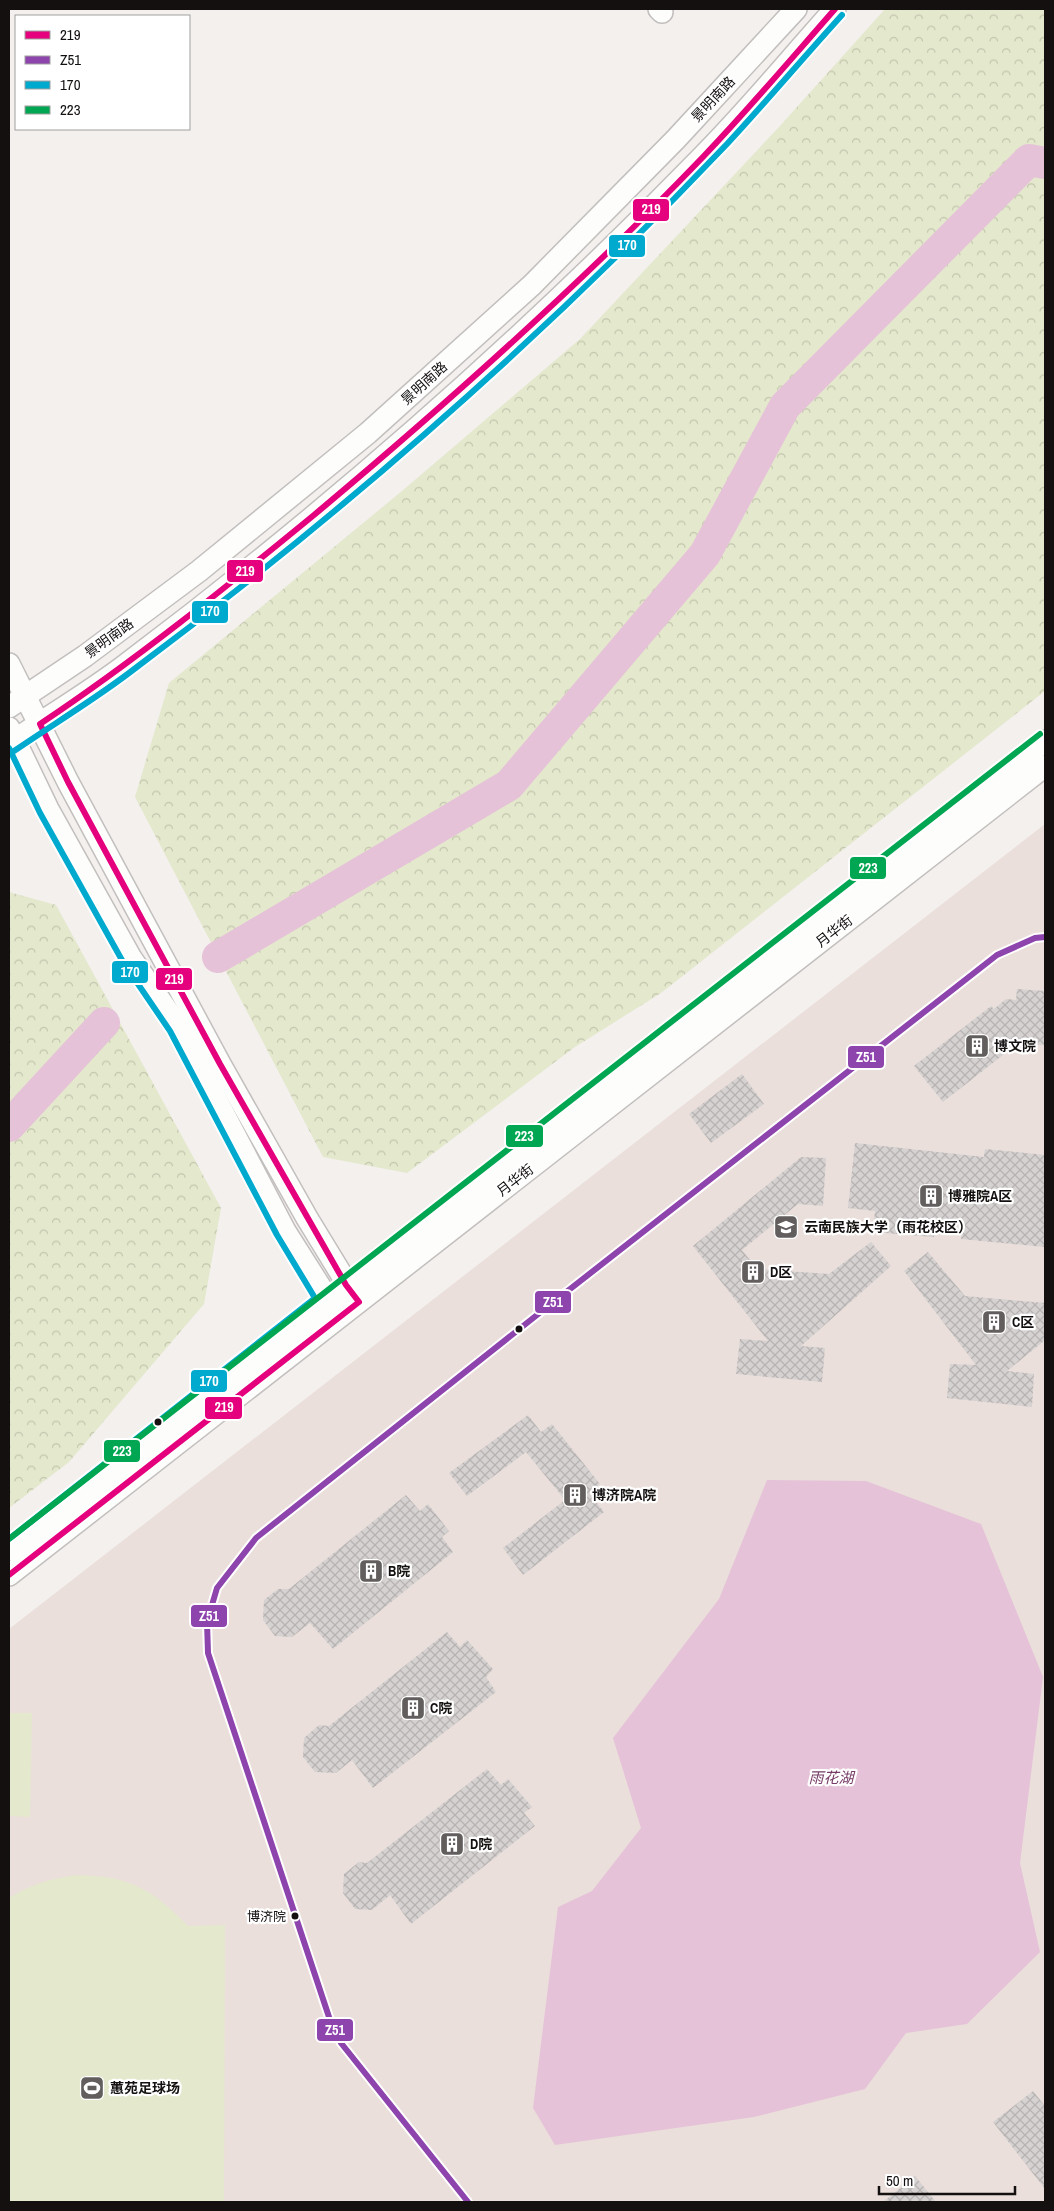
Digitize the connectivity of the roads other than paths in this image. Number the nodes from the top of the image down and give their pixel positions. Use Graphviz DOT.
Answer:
graph roads {
  1 [pos="796,9"];
  2 [pos="835,9"];
  3 [pos="9,664"];
  4 [pos="17,702"];
  5 [pos="40,724"];
  6 [pos="11,737"];
  7 [pos="1045,741"];
  8 [pos="1045,766"];
  9 [pos="353,1293"];
  10 [pos="334,1308"];
  11 [pos="9,1550"];
  12 [pos="9,1575"];
  1 -- 4 [label="street, 景明南路"];
  2 -- 5 [label="street, 景明南路"];
  3 -- 4 [label="street"];
  4 -- 5 [label="street"];
  5 -- 6 [label="street, 景明南路"];
  5 -- 9 [label="street"];
  6 -- 10 [label="street"];
  7 -- 9 [label="street, 月华街"];
  8 -- 9 [label="street, 月华街"];
  9 -- 10 [label="street, 月华街"];
  10 -- 11 [label="street, 月华街"];
  10 -- 12 [label="street, 月华街"];
}
